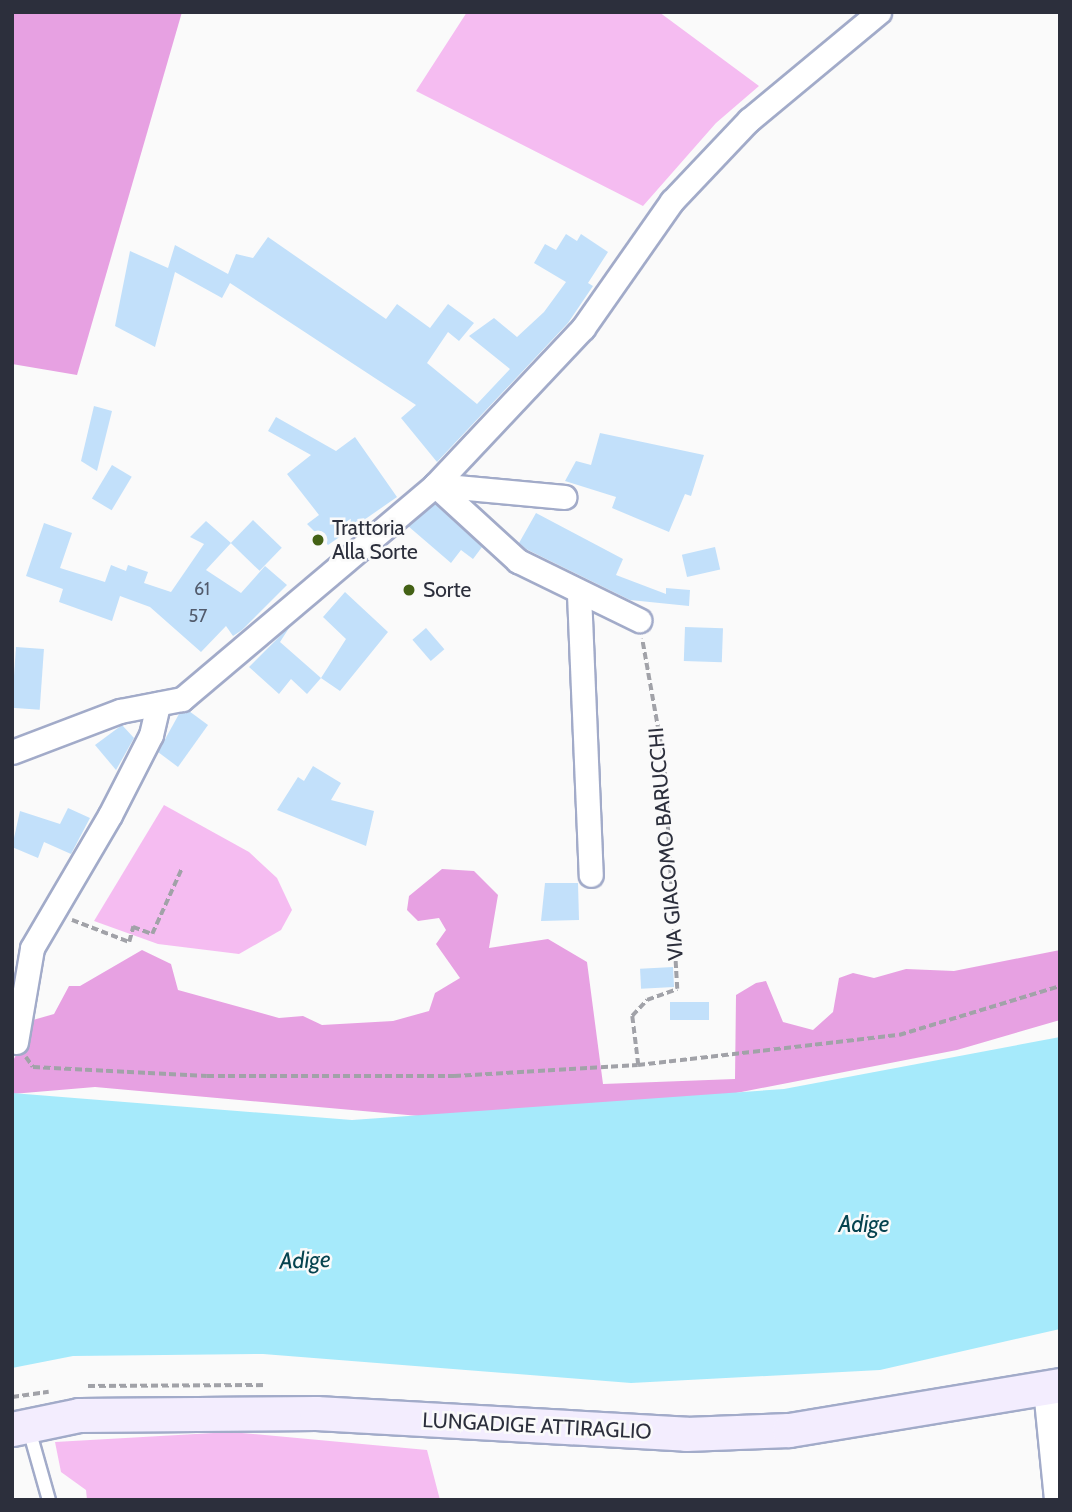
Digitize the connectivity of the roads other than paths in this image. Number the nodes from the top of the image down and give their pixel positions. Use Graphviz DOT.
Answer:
graph roads {
  1 [pos="879,12"];
  2 [pos="435,485"];
  3 [pos="564,497"];
  4 [pos="579,594"];
  5 [pos="639,620"];
  6 [pos="158,704"];
  7 [pos="12,752"];
  8 [pos="591,876"];
  9 [pos="16,1042"];
  10 [pos="1052,1387"];
  11 [pos="20,1428"];
  12 [pos="49,1500"];
  13 [pos="1056,1500"];
  1 -- 2 [label="street"];
  2 -- 3 [label="street"];
  2 -- 4 [label="street"];
  2 -- 6 [label="street"];
  4 -- 5 [label="street"];
  4 -- 8 [label="street"];
  6 -- 7 [label="street"];
  6 -- 9 [label="street"];
  10 -- 11 [label="street, LUNGADIGE ATTIRAGLIO"];
  10 -- 13 [label="street"];
  11 -- 12 [label="lane"];
}
